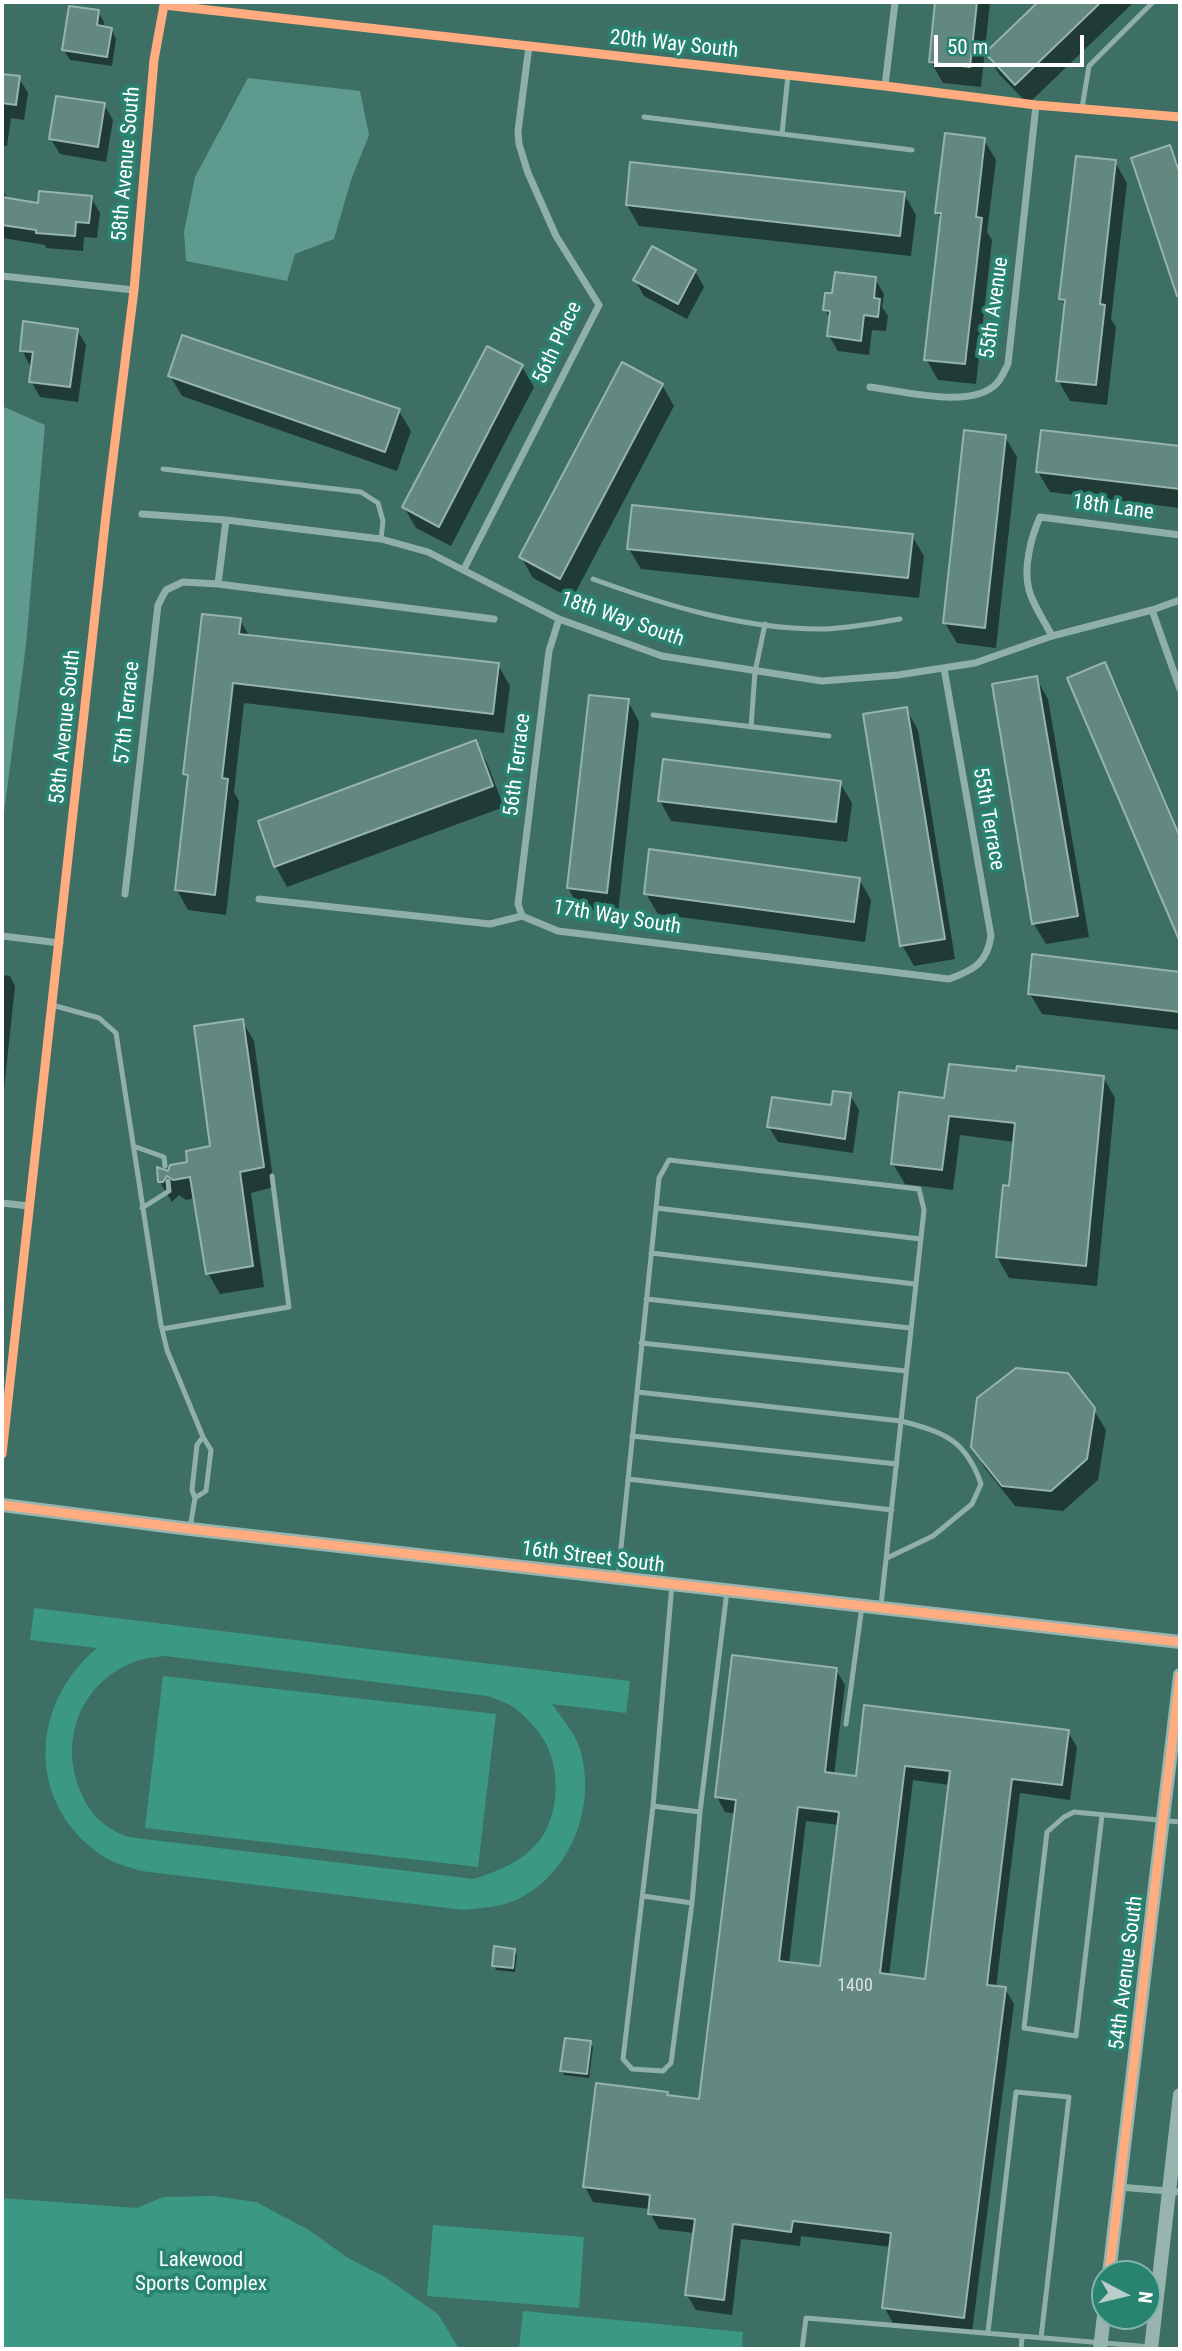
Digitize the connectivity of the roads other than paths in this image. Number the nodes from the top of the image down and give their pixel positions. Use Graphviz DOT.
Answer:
graph roads {
  1 [pos="895,2"];
  2 [pos="1153,2"];
  3 [pos="164,5"];
  4 [pos="529,46"];
  5 [pos="788,75"];
  6 [pos="885,86"];
  7 [pos="1036,105"];
  8 [pos="1082,108"];
  9 [pos="643,117"];
  10 [pos="1180,117"];
  11 [pos="782,134"];
  12 [pos="912,150"];
  13 [pos="2,276"];
  14 [pos="134,290"];
  15 [pos="870,387"];
  16 [pos="163,469"];
  17 [pos="142,514"];
  18 [pos="226,520"];
  19 [pos="1180,535"];
  20 [pos="381,539"];
  21 [pos="464,569"];
  22 [pos="593,579"];
  23 [pos="218,584"];
  24 [pos="1180,600"];
  25 [pos="1153,610"];
  26 [pos="494,619"];
  27 [pos="559,619"];
  28 [pos="900,620"];
  29 [pos="765,624"];
  30 [pos="1052,636"];
  31 [pos="944,668"];
  32 [pos="755,672"];
  33 [pos="1180,689"];
  34 [pos="653,715"];
  35 [pos="751,727"];
  36 [pos="829,736"];
  37 [pos="125,894"];
  38 [pos="258,899"];
  39 [pos="522,916"];
  40 [pos="2,936"];
  41 [pos="60,943"];
  42 [pos="972,971"];
  43 [pos="52,1004"];
  44 [pos="133,1146"];
  45 [pos="165,1166"];
  46 [pos="272,1176"];
  47 [pos="168,1181"];
  48 [pos="2,1203"];
  49 [pos="29,1206"];
  50 [pos="142,1208"];
  51 [pos="656,1209"];
  52 [pos="921,1239"];
  53 [pos="650,1253"];
  54 [pos="915,1284"];
  55 [pos="646,1299"];
  56 [pos="911,1328"];
  57 [pos="162,1329"];
  58 [pos="641,1343"];
  59 [pos="906,1371"];
  60 [pos="637,1392"];
  61 [pos="901,1421"];
  62 [pos="632,1436"];
  63 [pos="203,1437"];
  64 [pos="2,1454"];
  65 [pos="897,1464"];
  66 [pos="628,1479"];
  67 [pos="195,1498"];
  68 [pos="2,1505"];
  69 [pos="892,1510"];
  70 [pos="190,1529"];
  71 [pos="887,1558"];
  72 [pos="618,1578"];
  73 [pos="673,1584"];
  74 [pos="727,1591"];
  75 [pos="862,1606"];
  76 [pos="881,1608"];
  77 [pos="1180,1642"];
  78 [pos="1180,1675"];
  79 [pos="846,1724"];
  80 [pos="653,1806"];
  81 [pos="701,1812"];
  82 [pos="1102,1815"];
  83 [pos="1163,1820"];
  84 [pos="1180,1822"];
  85 [pos="643,1896"];
  86 [pos="692,1903"];
  87 [pos="1180,2095"];
  88 [pos="1119,2187"];
  89 [pos="1174,2192"];
  90 [pos="1111,2260"];
  91 [pos="988,2332"];
  92 [pos="1022,2337"];
  93 [pos="1041,2338"];
  94 [pos="1100,2346"];
  95 [pos="1151,2348"];
  96 [pos="802,2349"];
  97 [pos="1021,2349"];
  1 -- 6 [label="street"];
  2 -- 8 [label="lane"];
  3 -- 4 [label="street, 20th Way South"];
  3 -- 14 [label="street, 58th Avenue South"];
  4 -- 5 [label="street, 20th Way South"];
  4 -- 21 [label="street, 56th Place"];
  5 -- 6 [label="street, 20th Way South"];
  5 -- 11 [label="lane"];
  6 -- 7 [label="street, 20th Way South"];
  7 -- 8 [label="street, 20th Way South"];
  7 -- 15 [label="street, 55th Avenue"];
  8 -- 10 [label="street, 20th Way South"];
  9 -- 11 [label="lane"];
  11 -- 12 [label="lane"];
  13 -- 14 [label="street"];
  14 -- 41 [label="street, 58th Avenue South"];
  16 -- 20 [label="lane"];
  17 -- 18 [label="street, 18th Way South"];
  18 -- 20 [label="street, 18th Way South"];
  18 -- 23 [label="street"];
  19 -- 30 [label="street, 18th Lane"];
  20 -- 21 [label="street, 18th Way South"];
  21 -- 27 [label="street, 18th Way South"];
  22 -- 29 [label="lane"];
  23 -- 26 [label="street, 57th Terrace"];
  23 -- 37 [label="street, 57th Terrace"];
  24 -- 25 [label="street, 18th Way South"];
  25 -- 30 [label="street, 18th Way South"];
  25 -- 33 [label="street"];
  27 -- 32 [label="street, 18th Way South"];
  27 -- 39 [label="street, 56th Terrace"];
  28 -- 29 [label="lane"];
  29 -- 32 [label="lane"];
  30 -- 31 [label="street, 18th Way South"];
  31 -- 32 [label="street, 18th Way South"];
  31 -- 42 [label="street, 55th Terrace"];
  32 -- 35 [label="lane"];
  34 -- 35 [label="lane"];
  35 -- 36 [label="lane"];
  38 -- 39 [label="street, 17th Way South"];
  39 -- 42 [label="street, 17th Way South"];
  40 -- 41 [label="street"];
  41 -- 43 [label="street, 58th Avenue South"];
  43 -- 44 [label="lane"];
  43 -- 49 [label="street, 58th Avenue South"];
  44 -- 45 [label="lane"];
  44 -- 50 [label="lane"];
  46 -- 57 [label="lane"];
  47 -- 50 [label="lane"];
  48 -- 49 [label="street"];
  49 -- 64 [label="street, 58th Avenue South"];
  50 -- 57 [label="lane"];
  51 -- 52 [label="lane"];
  51 -- 52 [label="lane"];
  51 -- 53 [label="lane"];
  52 -- 54 [label="lane"];
  53 -- 54 [label="lane"];
  53 -- 55 [label="lane"];
  54 -- 56 [label="lane"];
  55 -- 56 [label="lane"];
  55 -- 58 [label="lane"];
  56 -- 59 [label="lane"];
  57 -- 63 [label="lane"];
  58 -- 59 [label="lane"];
  58 -- 60 [label="lane"];
  59 -- 61 [label="lane"];
  60 -- 61 [label="lane"];
  60 -- 62 [label="lane"];
  61 -- 65 [label="lane"];
  61 -- 71 [label="lane"];
  62 -- 65 [label="lane"];
  62 -- 66 [label="lane"];
  63 -- 67 [label="lane"];
  63 -- 67 [label="lane"];
  65 -- 69 [label="lane"];
  66 -- 69 [label="lane"];
  66 -- 72 [label="lane"];
  67 -- 70 [label="lane"];
  68 -- 70 [label="street, 16th Street South"];
  69 -- 71 [label="lane"];
  70 -- 72 [label="street, 16th Street South"];
  71 -- 76 [label="lane"];
  72 -- 73 [label="street, 16th Street South"];
  73 -- 74 [label="street, 16th Street South"];
  73 -- 80 [label="lane"];
  74 -- 75 [label="street, 16th Street South"];
  74 -- 81 [label="lane"];
  75 -- 76 [label="street, 16th Street South"];
  75 -- 79 [label="lane"];
  76 -- 77 [label="street, 16th Street South"];
  78 -- 83 [label="street, 54th Avenue South"];
  80 -- 81 [label="lane"];
  80 -- 85 [label="lane"];
  81 -- 86 [label="lane"];
  82 -- 82 [label="lane"];
  82 -- 83 [label="lane"];
  83 -- 84 [label="lane"];
  83 -- 88 [label="street, 54th Avenue South"];
  85 -- 86 [label="lane"];
  85 -- 86 [label="lane"];
  87 -- 89 [label="street"];
  88 -- 89 [label="street"];
  88 -- 90 [label="street, 54th Avenue South"];
  89 -- 95 [label="street"];
  91 -- 92 [label="lane"];
  91 -- 93 [label="lane"];
  91 -- 96 [label="lane"];
  92 -- 93 [label="lane"];
  92 -- 97 [label="lane"];
  93 -- 94 [label="lane"];
  94 -- 95 [label="lane"];
}
